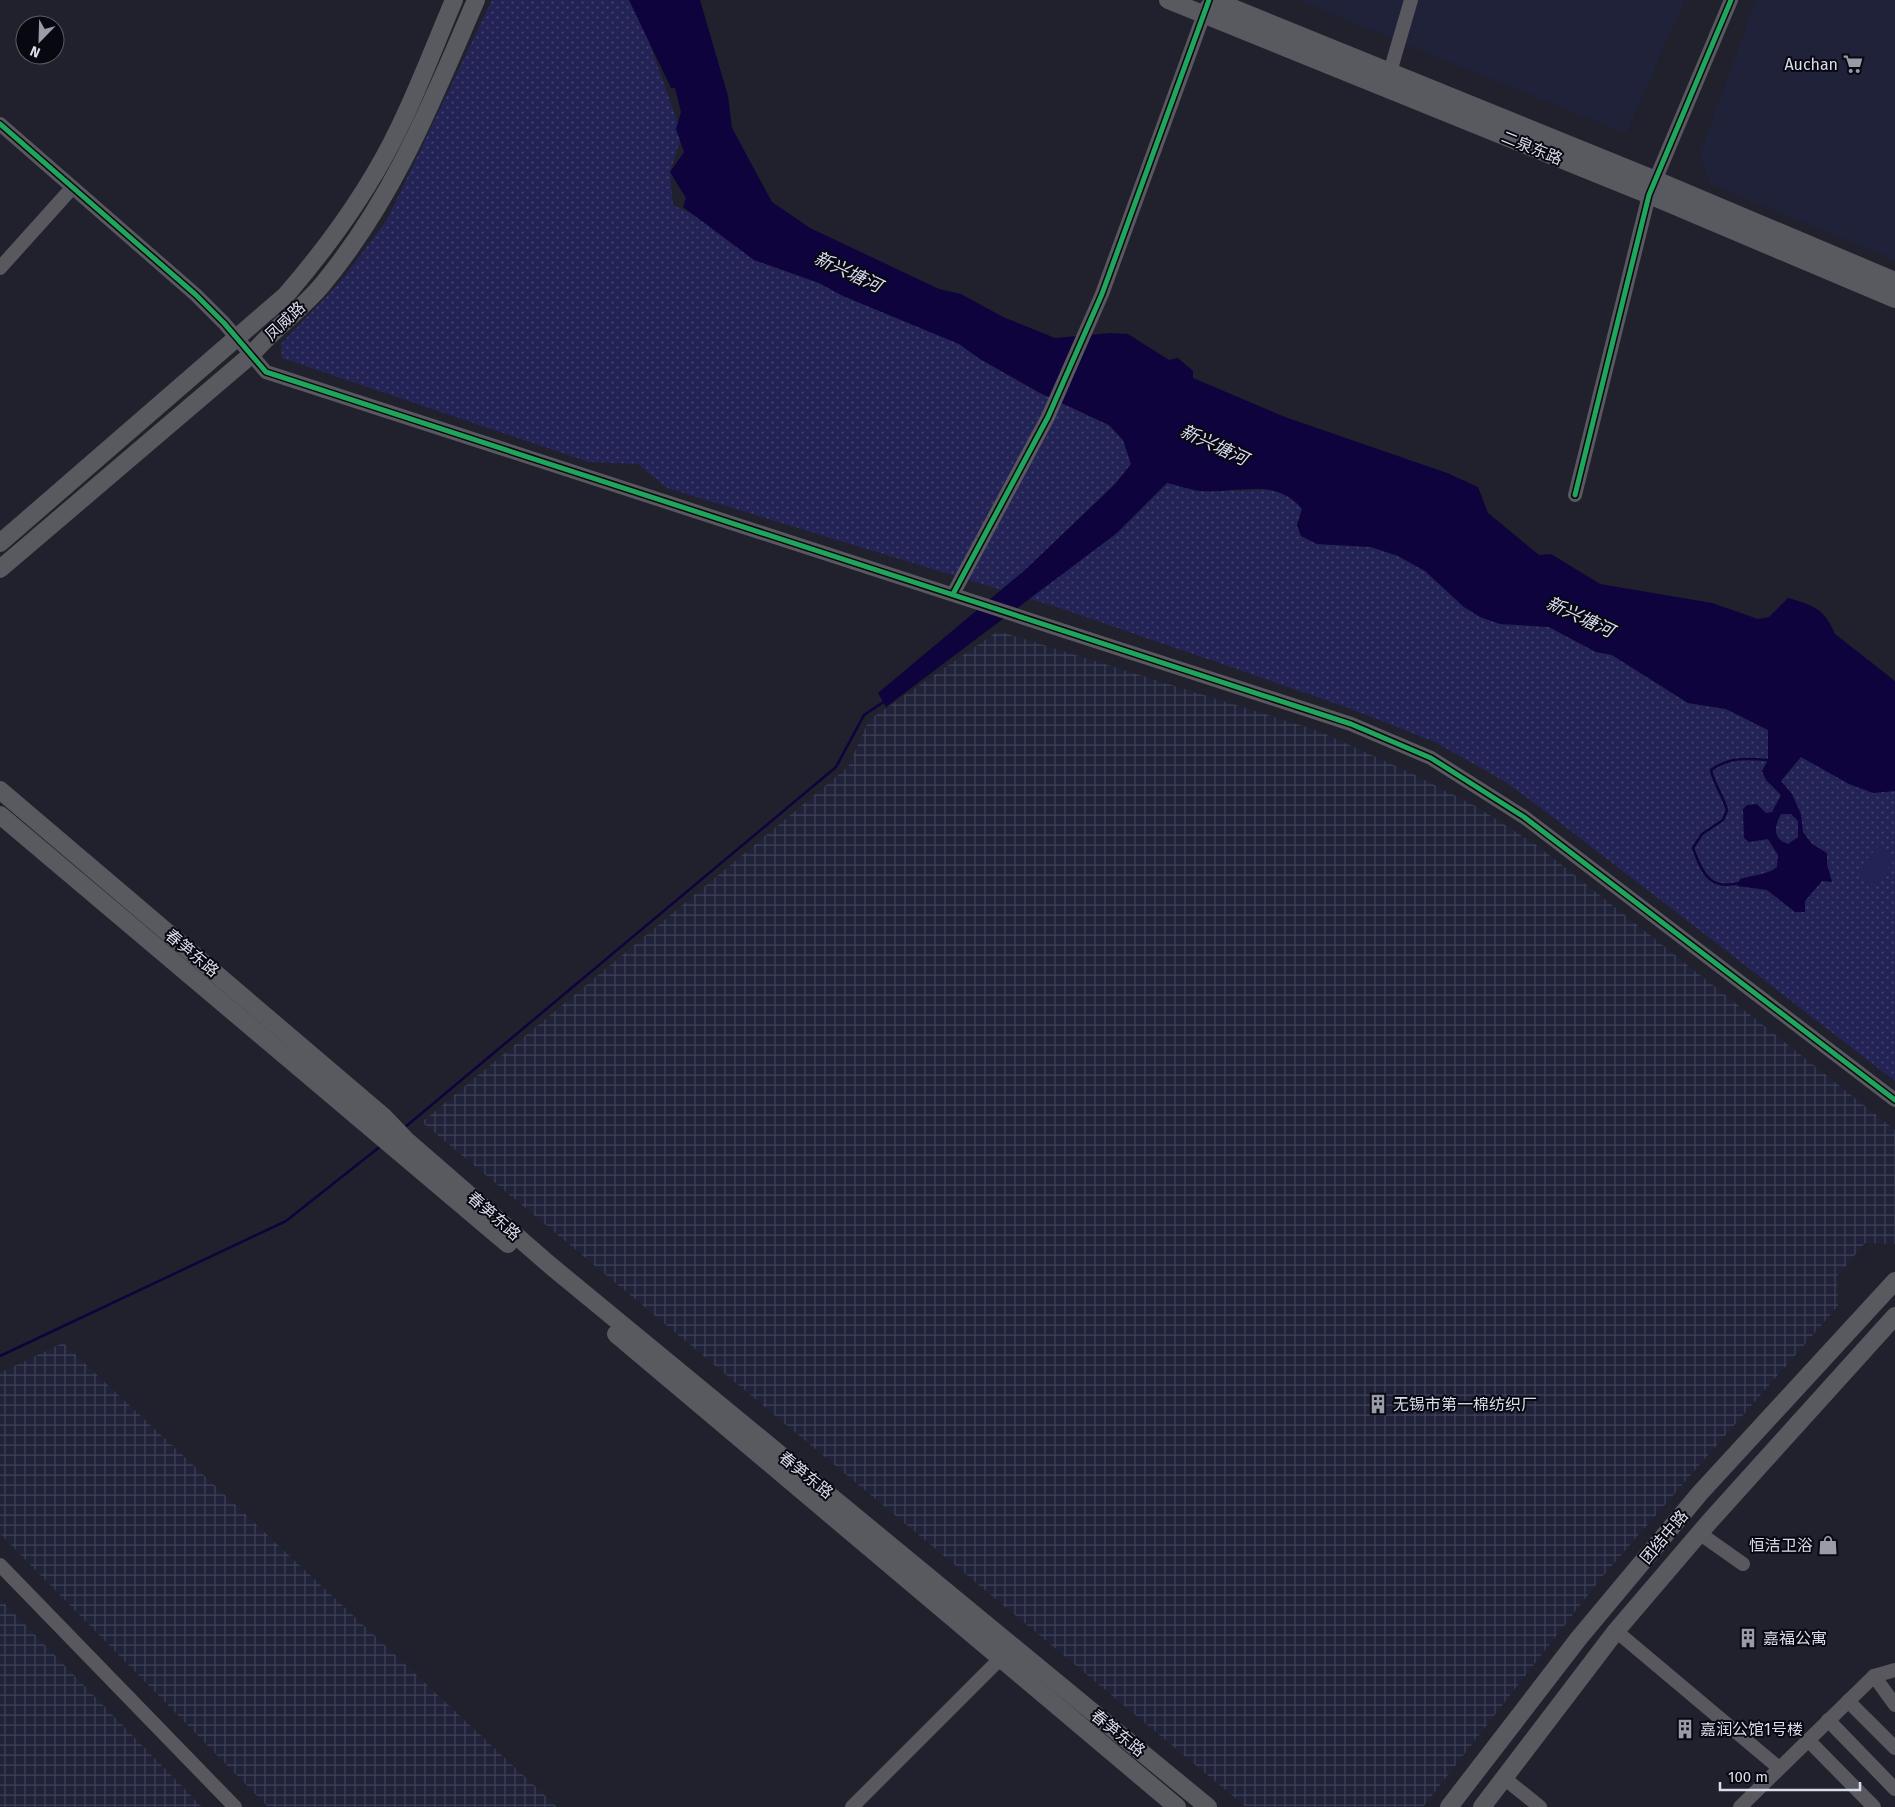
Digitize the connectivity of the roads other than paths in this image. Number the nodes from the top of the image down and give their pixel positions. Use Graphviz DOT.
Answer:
graph roads {
  1 [pos="454,0"];
  2 [pos="476,0"];
  3 [pos="1168,0"];
  4 [pos="1411,0"];
  5 [pos="1731,0"];
  6 [pos="1209,5"];
  7 [pos="1390,72"];
  8 [pos="0,124"];
  9 [pos="72,188"];
  10 [pos="1652,188"];
  11 [pos="0,268"];
  12 [pos="1895,281"];
  13 [pos="1895,299"];
  14 [pos="237,337"];
  15 [pos="252,354"];
  16 [pos="1575,495"];
  17 [pos="0,543"];
  18 [pos="0,568"];
  19 [pos="953,594"];
  20 [pos="0,790"];
  21 [pos="0,815"];
  22 [pos="1895,1100"];
  23 [pos="401,1145"];
  24 [pos="1895,1280"];
  25 [pos="1895,1316"];
  26 [pos="1699,1533"];
  27 [pos="1743,1564"];
  28 [pos="0,1565"];
  29 [pos="1616,1630"];
  30 [pos="1001,1658"];
  31 [pos="1895,1670"];
  32 [pos="1874,1676"];
  33 [pos="1848,1701"];
  34 [pos="1895,1704"];
  35 [pos="1828,1720"];
  36 [pos="1808,1740"];
  37 [pos="1895,1748"];
  38 [pos="1779,1768"];
  39 [pos="1504,1778"];
  40 [pos="1895,1789"];
  41 [pos="235,1807"];
  42 [pos="852,1807"];
  43 [pos="1177,1807"];
  44 [pos="1208,1807"];
  45 [pos="1449,1807"];
  46 [pos="1482,1807"];
  47 [pos="1540,1807"];
  48 [pos="1740,1807"];
  49 [pos="1874,1807"];
  1 -- 14 [label="main road, 凤威路"];
  2 -- 15 [label="main road, 凤威路"];
  3 -- 6 [label="main road, 二泉东路"];
  4 -- 7 [label="street"];
  5 -- 10 [label="street"];
  6 -- 7 [label="main road, 二泉东路"];
  6 -- 10 [label="main road, 二泉东路"];
  6 -- 19 [label="street"];
  7 -- 10 [label="main road, 二泉东路"];
  8 -- 9 [label="street"];
  9 -- 11 [label="street"];
  9 -- 14 [label="street"];
  10 -- 12 [label="main road, 二泉东路"];
  10 -- 13 [label="main road, 二泉东路"];
  10 -- 16 [label="street"];
  14 -- 15 [label="street"];
  14 -- 17 [label="main road, 凤威路"];
  15 -- 18 [label="main road, 凤威路"];
  15 -- 19 [label="street"];
  19 -- 22 [label="street"];
  20 -- 23 [label="main road, 春笋东路"];
  21 -- 23 [label="main road, 春笋东路"];
  23 -- 30 [label="main road, 春笋东路"];
  23 -- 44 [label="main road, 春笋东路"];
  24 -- 45 [label="main road, 团结中路"];
  25 -- 26 [label="main road, 团结中路"];
  26 -- 27 [label="street"];
  26 -- 29 [label="main road, 团结中路"];
  28 -- 41 [label="street"];
  29 -- 38 [label="street"];
  29 -- 39 [label="main road, 团结中路"];
  30 -- 42 [label="street"];
  30 -- 43 [label="main road, 春笋东路"];
  31 -- 32 [label="street"];
  32 -- 33 [label="street"];
  32 -- 34 [label="street"];
  33 -- 35 [label="street"];
  33 -- 37 [label="street"];
  35 -- 36 [label="street"];
  35 -- 40 [label="street"];
  36 -- 38 [label="street"];
  36 -- 49 [label="street"];
  38 -- 48 [label="street"];
  39 -- 46 [label="main road, 团结中路"];
  39 -- 47 [label="street"];
}
